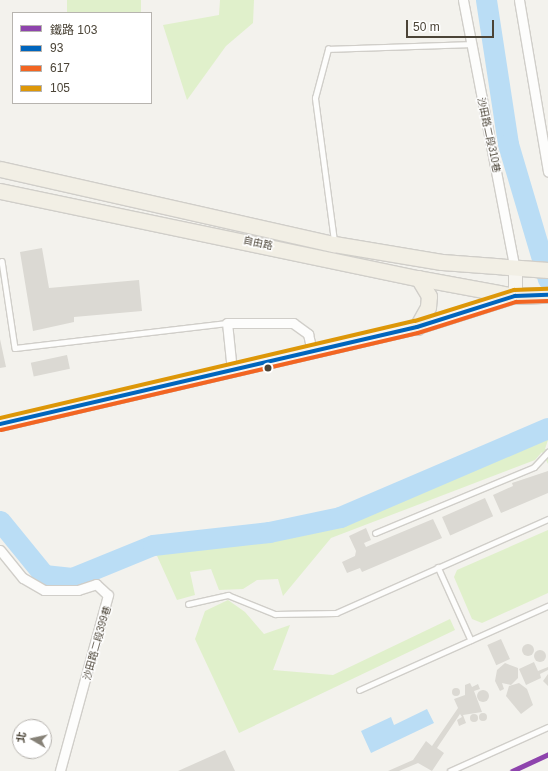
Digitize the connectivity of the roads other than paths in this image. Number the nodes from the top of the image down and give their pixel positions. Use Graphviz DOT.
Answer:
graph roads {
  1 [pos="464,0"];
  2 [pos="519,0"];
  3 [pos="472,44"];
  4 [pos="0,169"];
  5 [pos="548,172"];
  6 [pos="0,191"];
  7 [pos="334,244"];
  8 [pos="2,261"];
  9 [pos="515,270"];
  10 [pos="544,270"];
  11 [pos="418,278"];
  12 [pos="515,296"];
  13 [pos="543,296"];
  14 [pos="226,323"];
  15 [pos="417,327"];
  16 [pos="312,352"];
  17 [pos="232,371"];
  18 [pos="0,424"];
  19 [pos="548,452"];
  20 [pos="548,519"];
  21 [pos="375,533"];
  22 [pos="0,550"];
  23 [pos="438,567"];
  24 [pos="188,604"];
  25 [pos="548,606"];
  26 [pos="471,640"];
  27 [pos="358,690"];
  28 [pos="548,727"];
  29 [pos="60,771"];
  30 [pos="450,771"];
  1 -- 3 [label="street, 沙田路二段310巷"];
  2 -- 5 [label="street"];
  3 -- 7 [label="lane"];
  3 -- 9 [label="street, 沙田路二段310巷"];
  4 -- 7 [label="main road, 自由路"];
  6 -- 11 [label="main road, 自由路"];
  7 -- 9 [label="main road, 自由路"];
  8 -- 14 [label="lane"];
  9 -- 10 [label="main road, 自由路"];
  9 -- 12 [label="street"];
  11 -- 12 [label="main road, 自由路"];
  11 -- 15 [label="main road"];
  12 -- 13 [label="main road, 自由路"];
  12 -- 15 [label="street"];
  14 -- 16 [label="street"];
  14 -- 17 [label="street"];
  15 -- 16 [label="street"];
  16 -- 17 [label="street"];
  17 -- 18 [label="street"];
  19 -- 21 [label="lane"];
  20 -- 23 [label="lane"];
  22 -- 29 [label="street, 沙田路二段399巷"];
  23 -- 24 [label="lane"];
  23 -- 26 [label="lane"];
  25 -- 26 [label="lane"];
  26 -- 27 [label="lane"];
  28 -- 30 [label="lane"];
}
